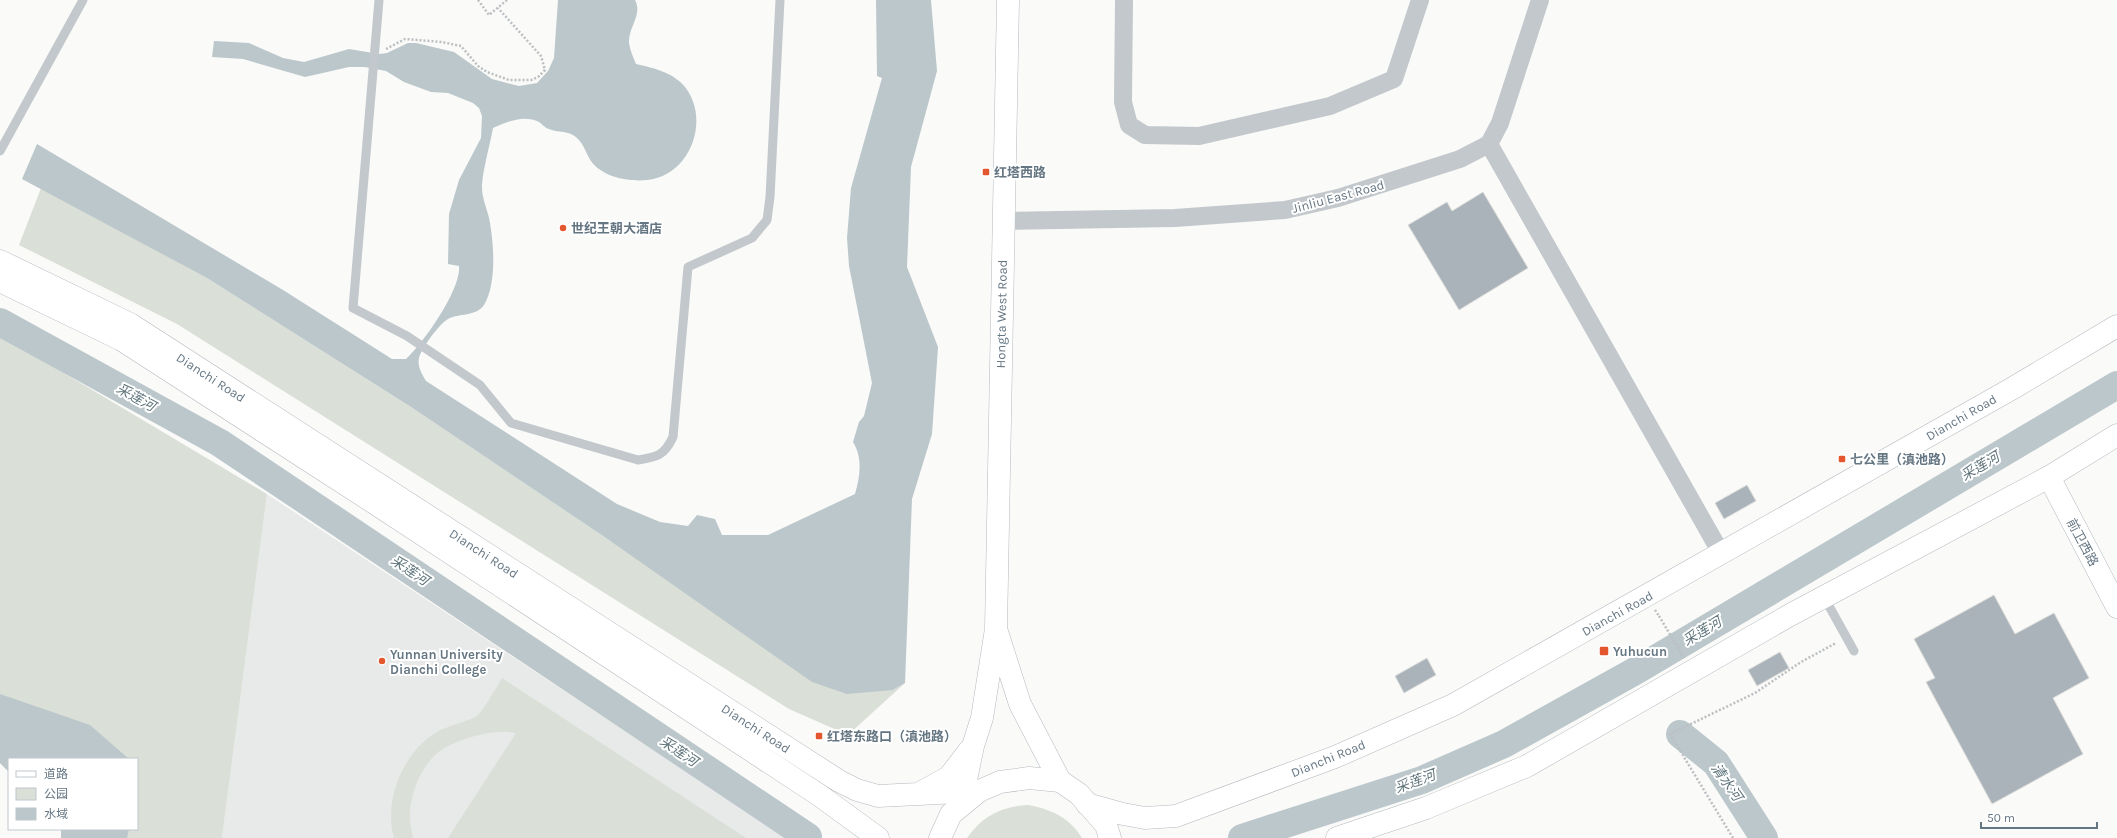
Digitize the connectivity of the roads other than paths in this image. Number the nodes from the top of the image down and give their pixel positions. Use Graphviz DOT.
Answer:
graph roads {
  1 [pos="83,0"];
  2 [pos="379,0"];
  3 [pos="780,0"];
  4 [pos="1008,0"];
  5 [pos="1124,0"];
  6 [pos="1420,0"];
  7 [pos="1540,0"];
  8 [pos="1489,144"];
  9 [pos="0,151"];
  10 [pos="1003,221"];
  11 [pos="0,261"];
  12 [pos="0,281"];
  13 [pos="2117,326"];
  14 [pos="2117,435"];
  15 [pos="2055,474"];
  16 [pos="1721,553"];
  17 [pos="2117,574"];
  18 [pos="1824,597"];
  19 [pos="2117,607"];
  20 [pos="996,629"];
  21 [pos="1854,651"];
  22 [pos="973,746"];
  23 [pos="1060,781"];
  24 [pos="917,794"];
  25 [pos="968,796"];
  26 [pos="1088,804"];
  27 [pos="878,838"];
  28 [pos="940,838"];
  29 [pos="1110,838"];
  30 [pos="1337,838"];
  1 -- 9 [label="lane"];
  2 -- 3 [label="lane"];
  4 -- 10 [label="main road, Hongta West Road"];
  5 -- 6 [label="street"];
  7 -- 8 [label="street"];
  8 -- 10 [label="street, Jinliu East Road"];
  8 -- 16 [label="street"];
  10 -- 20 [label="main road, Hongta West Road"];
  11 -- 24 [label="main road, Dianchi Road"];
  12 -- 27 [label="main road, Dianchi Road"];
  13 -- 16 [label="main road, Dianchi Road"];
  14 -- 15 [label="main road"];
  15 -- 17 [label="main road, 前卫西路"];
  15 -- 18 [label="main road"];
  15 -- 19 [label="main road, 前卫西路"];
  16 -- 26 [label="main road, Dianchi Road"];
  18 -- 21 [label="lane"];
  18 -- 30 [label="main road"];
  20 -- 22 [label="main road"];
  20 -- 23 [label="main road"];
  22 -- 24 [label="main road"];
  22 -- 25 [label="main road"];
  23 -- 25 [label="main road"];
  23 -- 26 [label="main road"];
  24 -- 25 [label="main road, Dianchi Road"];
  25 -- 28 [label="main road"];
  26 -- 29 [label="main road"];
}
